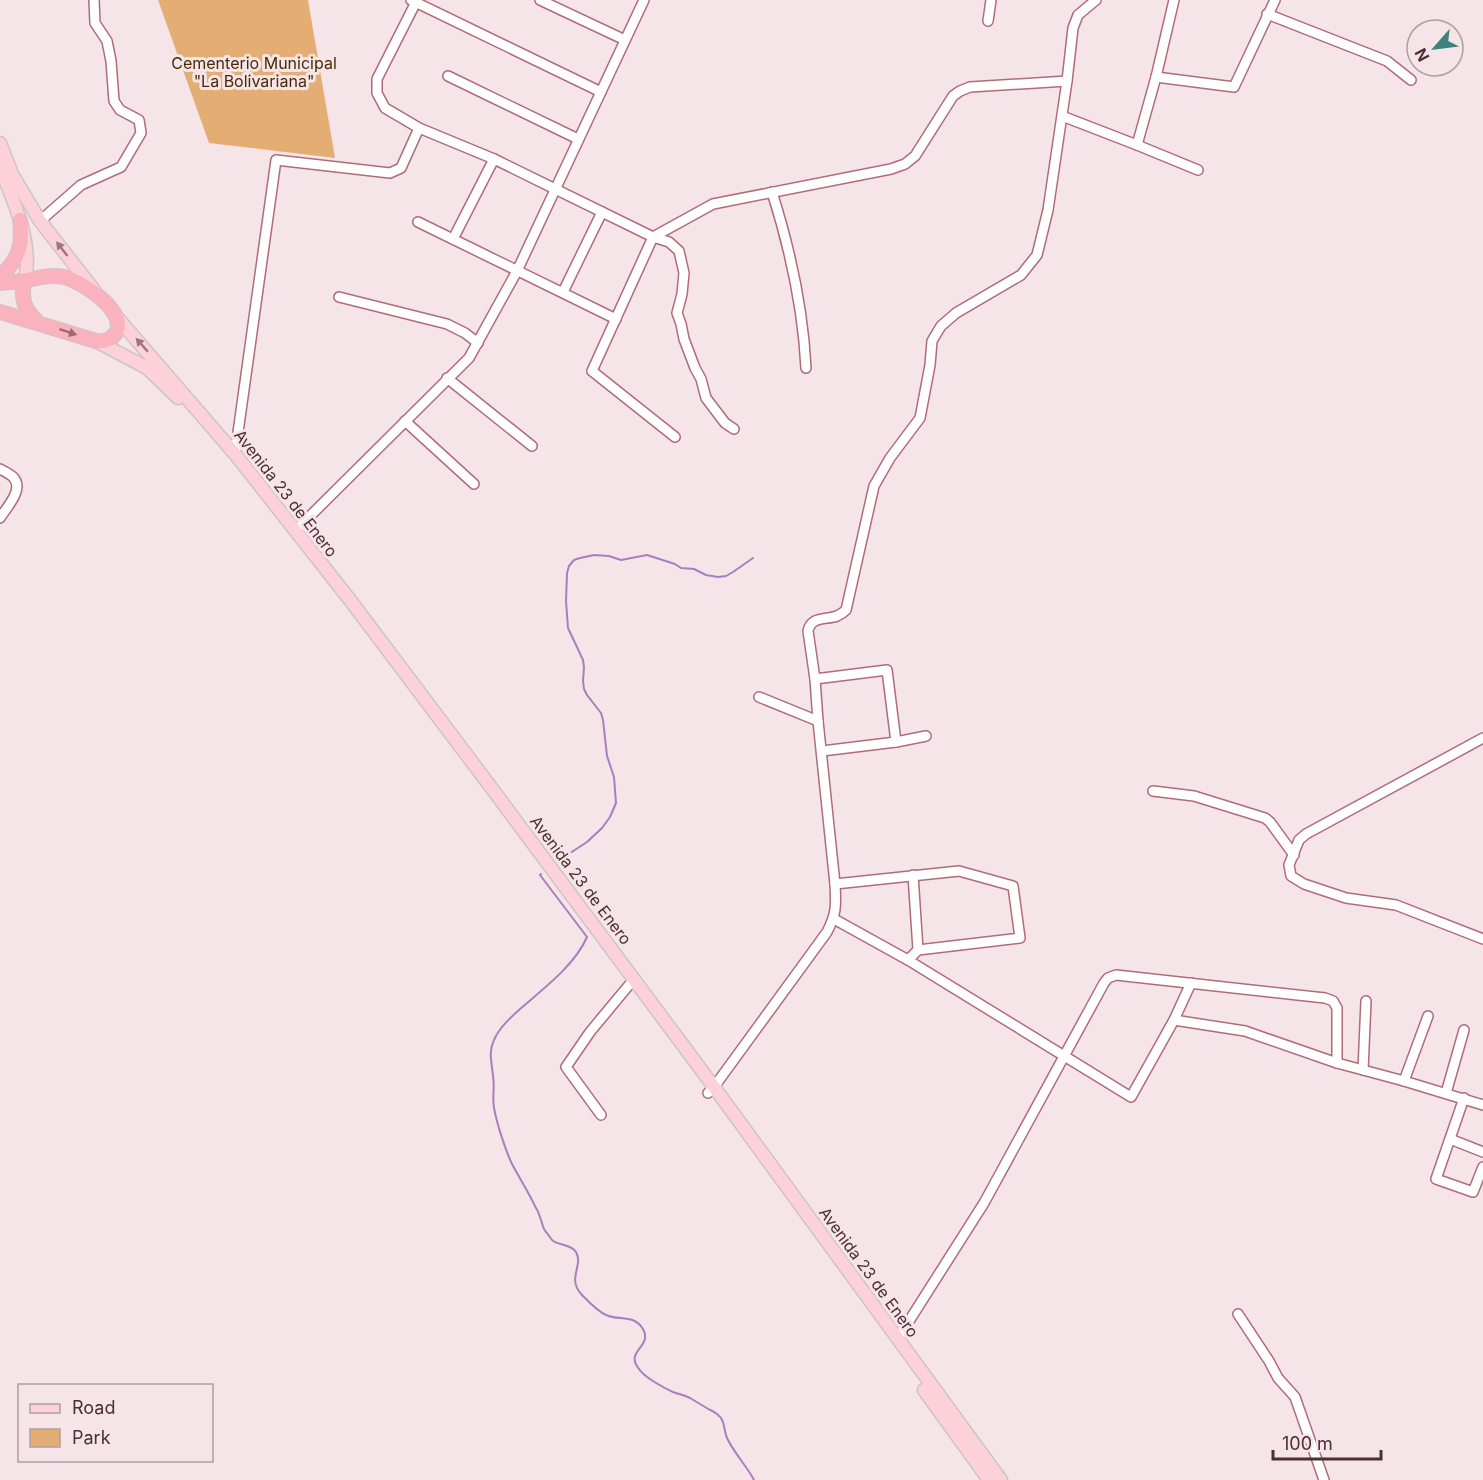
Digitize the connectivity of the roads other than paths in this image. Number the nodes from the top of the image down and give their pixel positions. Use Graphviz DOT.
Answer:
graph roads {
  1 [pos="94,0"];
  2 [pos="540,0"];
  3 [pos="644,0"];
  4 [pos="992,0"];
  5 [pos="1096,0"];
  6 [pos="1174,0"];
  7 [pos="1275,0"];
  8 [pos="414,1"];
  9 [pos="1267,14"];
  10 [pos="988,21"];
  11 [pos="626,40"];
  12 [pos="448,76"];
  13 [pos="1156,77"];
  14 [pos="1412,80"];
  15 [pos="1067,81"];
  16 [pos="601,92"];
  17 [pos="1062,117"];
  18 [pos="419,128"];
  19 [pos="578,139"];
  20 [pos="0,143"];
  21 [pos="1137,145"];
  22 [pos="494,159"];
  23 [pos="0,167"];
  24 [pos="1198,170"];
  25 [pos="555,189"];
  26 [pos="772,192"];
  27 [pos="602,212"];
  28 [pos="20,220"];
  29 [pos="40,221"];
  30 [pos="418,222"];
  31 [pos="653,237"];
  32 [pos="453,239"];
  33 [pos="517,271"];
  34 [pos="0,278"];
  35 [pos="25,280"];
  36 [pos="0,283"];
  37 [pos="563,292"];
  38 [pos="98,296"];
  39 [pos="339,297"];
  40 [pos="0,312"];
  41 [pos="115,315"];
  42 [pos="616,319"];
  43 [pos="39,323"];
  44 [pos="96,341"];
  45 [pos="478,343"];
  46 [pos="806,368"];
  47 [pos="447,378"];
  48 [pos="405,421"];
  49 [pos="734,429"];
  50 [pos="675,437"];
  51 [pos="532,446"];
  52 [pos="235,454"];
  53 [pos="0,469"];
  54 [pos="474,484"];
  55 [pos="0,518"];
  56 [pos="295,531"];
  57 [pos="815,679"];
  58 [pos="759,697"];
  59 [pos="818,721"];
  60 [pos="926,736"];
  61 [pos="1483,738"];
  62 [pos="896,742"];
  63 [pos="822,751"];
  64 [pos="1153,790"];
  65 [pos="1294,855"];
  66 [pos="913,875"];
  67 [pos="835,884"];
  68 [pos="834,919"];
  69 [pos="1483,939"];
  70 [pos="918,950"];
  71 [pos="908,960"];
  72 [pos="1191,983"];
  73 [pos="629,985"];
  74 [pos="1366,1001"];
  75 [pos="1428,1016"];
  76 [pos="1174,1020"];
  77 [pos="1464,1030"];
  78 [pos="1064,1057"];
  79 [pos="1337,1063"];
  80 [pos="1363,1070"];
  81 [pos="1404,1081"];
  82 [pos="711,1090"];
  83 [pos="1446,1093"];
  84 [pos="1464,1098"];
  85 [pos="1483,1105"];
  86 [pos="601,1115"];
  87 [pos="1450,1139"];
  88 [pos="1483,1152"];
  89 [pos="1483,1167"];
  90 [pos="1238,1314"];
  91 [pos="897,1340"];
  92 [pos="989,1480"];
  93 [pos="1000,1480"];
  94 [pos="1324,1480"];
  1 -- 29 [label="street"];
  2 -- 11 [label="street"];
  3 -- 11 [label="street"];
  4 -- 10 [label="street"];
  5 -- 15 [label="street"];
  6 -- 13 [label="street"];
  7 -- 9 [label="street"];
  8 -- 16 [label="street"];
  8 -- 18 [label="street"];
  9 -- 13 [label="street"];
  9 -- 14 [label="street"];
  11 -- 16 [label="street"];
  12 -- 19 [label="street"];
  13 -- 21 [label="street"];
  15 -- 17 [label="street"];
  15 -- 26 [label="street"];
  16 -- 19 [label="street"];
  17 -- 21 [label="street"];
  17 -- 57 [label="street"];
  18 -- 22 [label="street"];
  18 -- 52 [label="street"];
  19 -- 25 [label="street"];
  20 -- 29 [label="main road"];
  21 -- 24 [label="street"];
  22 -- 25 [label="street"];
  22 -- 32 [label="street"];
  23 -- 28 [label="main road"];
  25 -- 27 [label="street"];
  25 -- 33 [label="street"];
  26 -- 31 [label="street"];
  26 -- 46 [label="street"];
  27 -- 31 [label="street"];
  27 -- 37 [label="street"];
  28 -- 34 [label="highway"];
  28 -- 35 [label="main road"];
  38 -- 29 [label="main road, one-way"];
  30 -- 32 [label="street"];
  31 -- 42 [label="street"];
  31 -- 49 [label="street"];
  32 -- 33 [label="street"];
  33 -- 37 [label="street"];
  33 -- 45 [label="street"];
  35 -- 36 [label="highway"];
  35 -- 38 [label="highway"];
  35 -- 43 [label="highway"];
  37 -- 42 [label="street"];
  38 -- 41 [label="highway"];
  39 -- 45 [label="street"];
  40 -- 43 [label="highway"];
  41 -- 44 [label="highway"];
  52 -- 41 [label="main road, Avenida 23 de Enero, one-way"];
  42 -- 50 [label="street"];
  43 -- 44 [label="highway, one-way"];
  44 -- 73 [label="main road, Avenida 23 de Enero"];
  45 -- 47 [label="street"];
  47 -- 48 [label="street"];
  47 -- 51 [label="street"];
  48 -- 54 [label="street"];
  48 -- 56 [label="street"];
  52 -- 56 [label="main road, Avenida 23 de Enero"];
  53 -- 55 [label="street"];
  56 -- 82 [label="main road, Avenida 23 de Enero"];
  57 -- 59 [label="street"];
  57 -- 62 [label="street"];
  58 -- 59 [label="street"];
  59 -- 63 [label="street"];
  60 -- 62 [label="street"];
  61 -- 65 [label="street"];
  62 -- 63 [label="street"];
  63 -- 67 [label="street"];
  64 -- 65 [label="street"];
  65 -- 69 [label="street"];
  66 -- 67 [label="street"];
  66 -- 70 [label="street"];
  66 -- 70 [label="street"];
  67 -- 68 [label="street"];
  68 -- 71 [label="street"];
  68 -- 82 [label="street"];
  70 -- 71 [label="street"];
  71 -- 78 [label="street"];
  72 -- 76 [label="street"];
  72 -- 78 [label="street"];
  72 -- 79 [label="street"];
  73 -- 82 [label="main road, Avenida 23 de Enero"];
  73 -- 86 [label="street"];
  74 -- 80 [label="street"];
  75 -- 81 [label="street"];
  76 -- 78 [label="street"];
  76 -- 79 [label="street"];
  77 -- 83 [label="street"];
  78 -- 91 [label="street"];
  79 -- 80 [label="street"];
  80 -- 81 [label="street"];
  81 -- 83 [label="street"];
  82 -- 91 [label="main road, Avenida 23 de Enero"];
  82 -- 92 [label="main road, Avenida 23 de Enero"];
  83 -- 84 [label="street"];
  84 -- 85 [label="street"];
  84 -- 87 [label="street"];
  87 -- 88 [label="street"];
  87 -- 89 [label="street"];
  90 -- 94 [label="street"];
  91 -- 93 [label="main road, Avenida 23 de Enero"];
}
